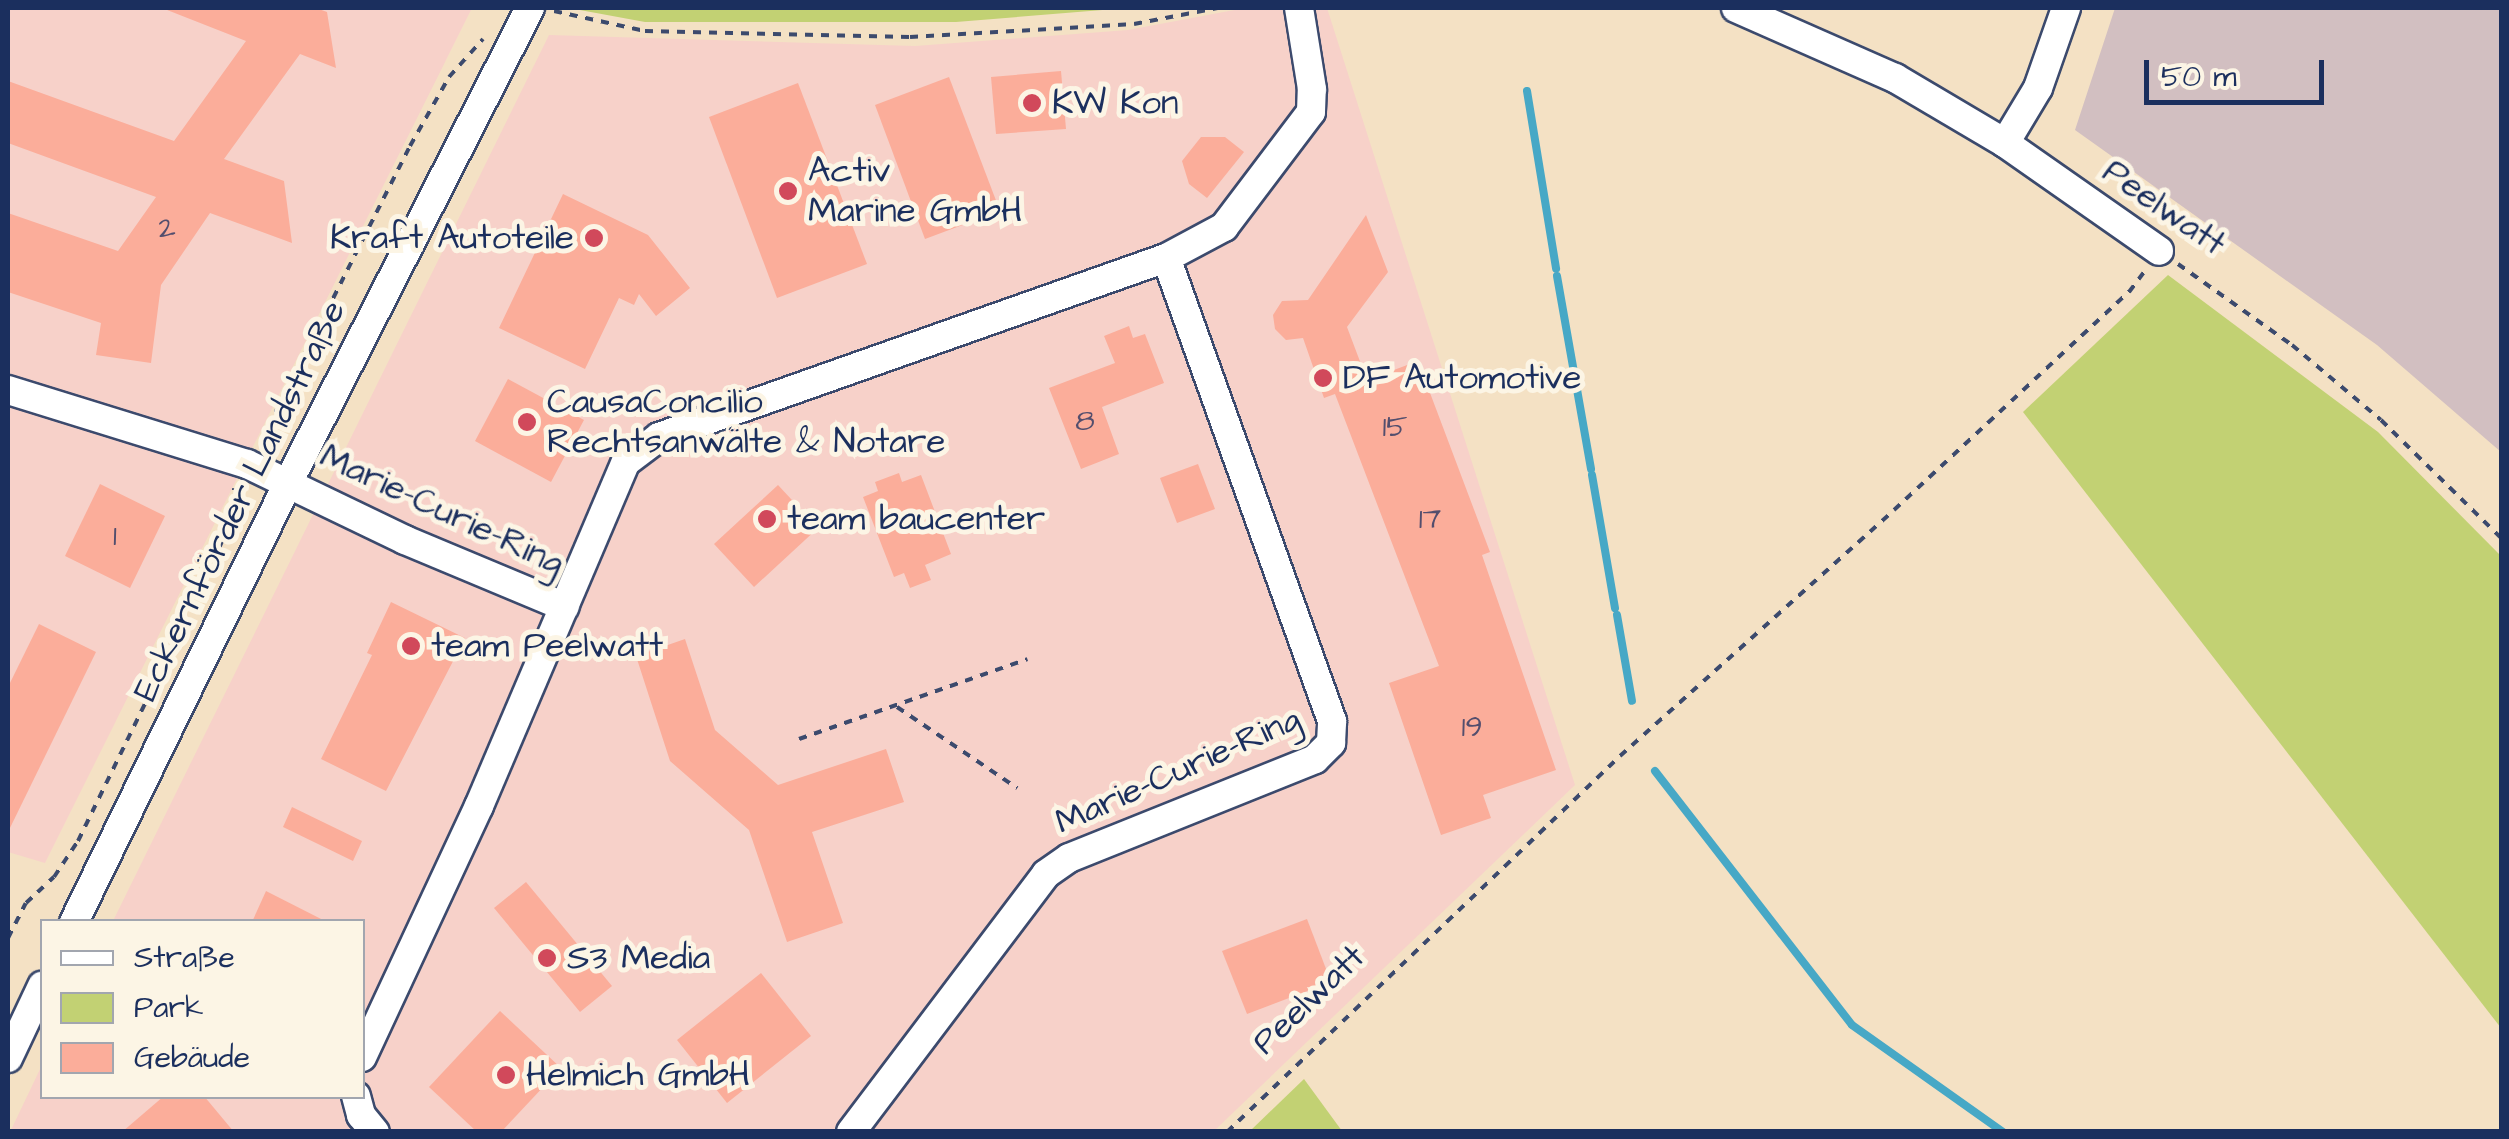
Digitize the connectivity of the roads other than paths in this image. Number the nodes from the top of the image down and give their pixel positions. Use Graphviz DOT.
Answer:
graph roads {
  1 [pos="1300,8"];
  2 [pos="1736,8"];
  3 [pos="2066,8"];
  4 [pos="542,9"];
  5 [pos="2005,143"];
  6 [pos="2155,256"];
  7 [pos="1166,258"];
  8 [pos="8,390"];
  9 [pos="289,481"];
  10 [pos="565,608"];
  11 [pos="75,919"];
  12 [pos="40,990"];
  13 [pos="365,1051"];
  14 [pos="8,1058"];
  15 [pos="357,1099"];
  16 [pos="375,1132"];
  17 [pos="850,1132"];
  1 -- 7 [label="street, Marie-Curie-Ring"];
  2 -- 5 [label="street, Peelwatt"];
  3 -- 5 [label="street"];
  4 -- 9 [label="street, Eckernförder Landstraße"];
  5 -- 6 [label="street, Peelwatt"];
  7 -- 10 [label="street, Marie-Curie-Ring"];
  7 -- 17 [label="street, Marie-Curie-Ring"];
  8 -- 9 [label="street, Marie-Curie-Ring"];
  9 -- 10 [label="street, Marie-Curie-Ring"];
  9 -- 11 [label="street, Eckernförder Landstraße"];
  10 -- 13 [label="street, Marie-Curie-Ring"];
  12 -- 14 [label="street"];
  15 -- 16 [label="street"];
}
